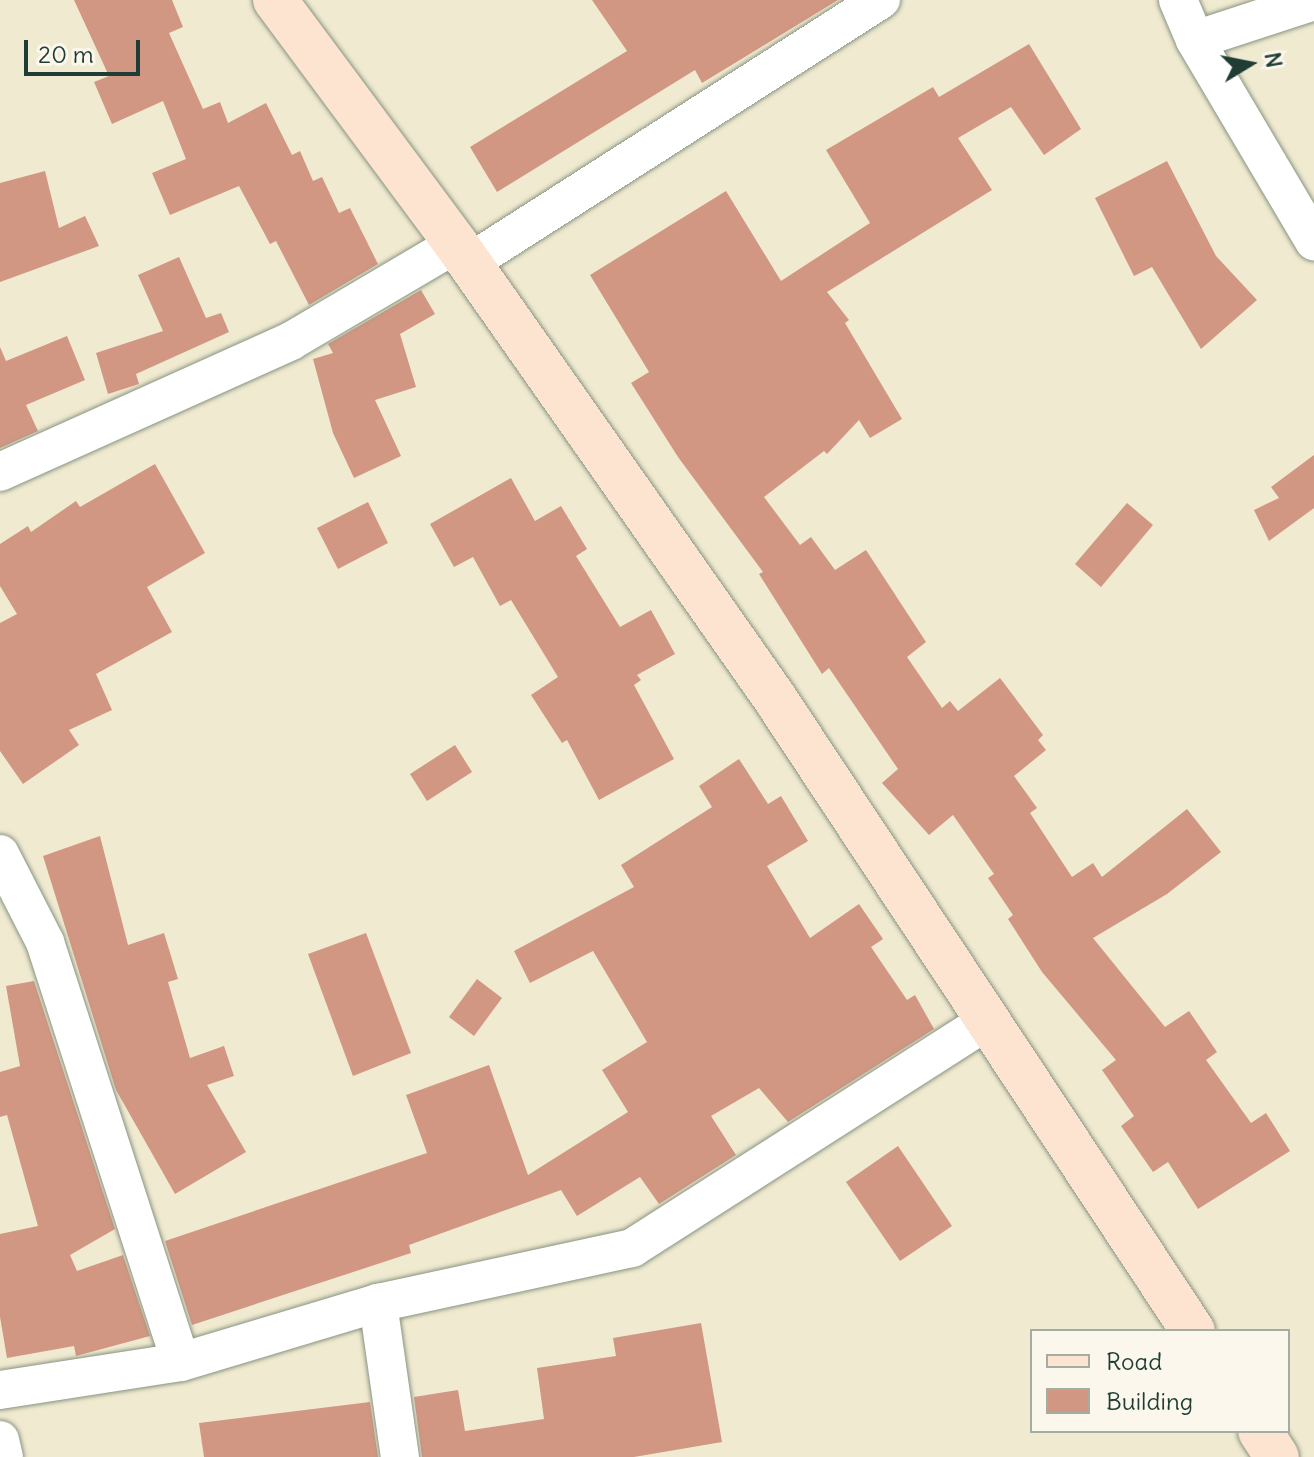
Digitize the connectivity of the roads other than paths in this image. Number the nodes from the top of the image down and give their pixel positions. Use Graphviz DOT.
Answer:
graph roads {
  1 [pos="275,0"];
  2 [pos="881,0"];
  3 [pos="1178,0"];
  4 [pos="1314,1"];
  5 [pos="1195,40"];
  6 [pos="1314,241"];
  7 [pos="462,254"];
  8 [pos="0,472"];
  9 [pos="0,854"];
  10 [pos="987,1021"];
  11 [pos="378,1303"];
  12 [pos="1192,1329"];
  13 [pos="181,1362"];
  14 [pos="0,1390"];
  15 [pos="1261,1433"];
  16 [pos="0,1440"];
  17 [pos="4,1457"];
  18 [pos="400,1457"];
  19 [pos="1277,1457"];
  1 -- 7 [label="main road"];
  2 -- 7 [label="street"];
  3 -- 5 [label="street"];
  4 -- 5 [label="street"];
  5 -- 6 [label="street"];
  7 -- 8 [label="street"];
  7 -- 10 [label="main road"];
  9 -- 13 [label="street"];
  10 -- 11 [label="street"];
  10 -- 12 [label="main road"];
  11 -- 13 [label="street"];
  11 -- 18 [label="street"];
  13 -- 14 [label="street"];
  15 -- 19 [label="main road"];
  16 -- 17 [label="street"];
}
